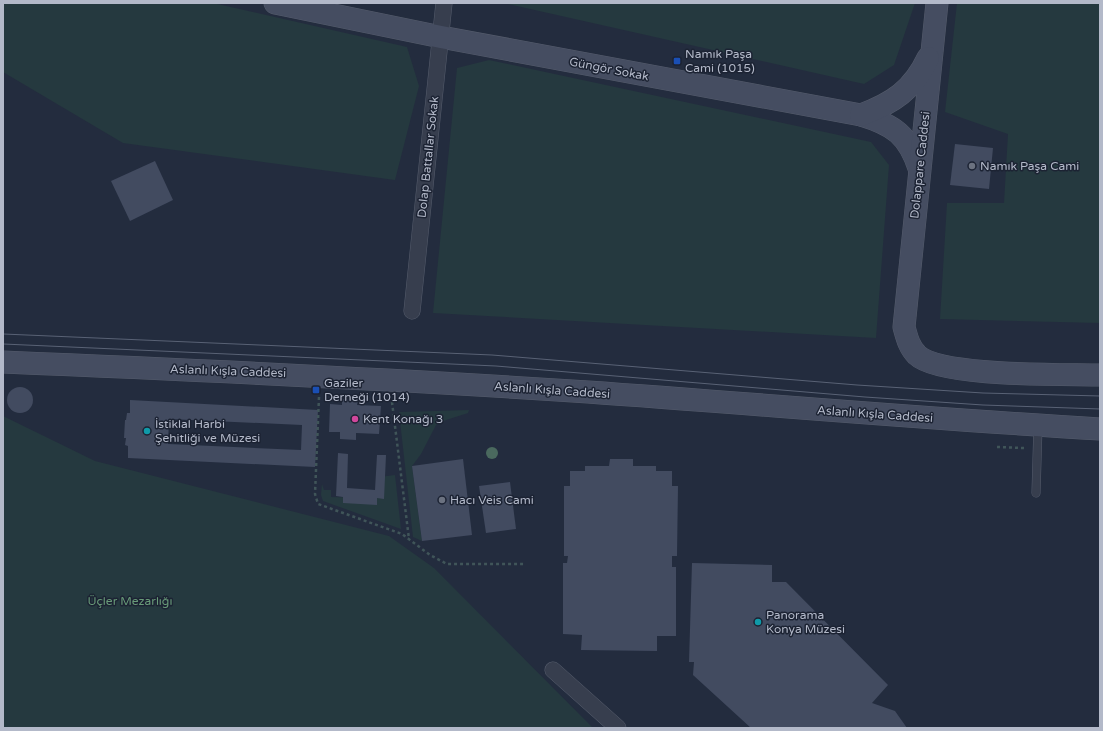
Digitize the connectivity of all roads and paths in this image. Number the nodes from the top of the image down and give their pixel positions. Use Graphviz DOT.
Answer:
graph roads {
  1 [pos="275,3"];
  2 [pos="444,3"];
  3 [pos="937,3"];
  4 [pos="441,37"];
  5 [pos="932,50"];
  6 [pos="861,116"];
  7 [pos="919,168"];
  8 [pos="412,310"];
  9 [pos="3,362"];
  10 [pos="1100,375"];
  11 [pos="319,389"];
  12 [pos="391,397"];
  13 [pos="1038,426"];
  14 [pos="1100,429"];
  15 [pos="1036,493"];
  16 [pos="409,539"];
  17 [pos="525,564"];
  18 [pos="553,670"];
  19 [pos="618,728"];
  1 -- 4 [label="main road, Güngör Sokak"];
  2 -- 4 [label="street, Dolap Battallar Sokak"];
  3 -- 5 [label="main road, Dolappare Caddesi"];
  4 -- 6 [label="main road, Güngör Sokak"];
  4 -- 8 [label="street, Dolap Battallar Sokak"];
  5 -- 6 [label="main road"];
  5 -- 7 [label="main road, Dolappare Caddesi"];
  6 -- 7 [label="main road, Güngör Sokak"];
  7 -- 10 [label="main road, Dolappare Caddesi"];
  9 -- 13 [label="main road, Aslanlı Kışla Caddesi"];
  11 -- 16 [label="path"];
  12 -- 16 [label="path"];
  13 -- 14 [label="main road, Aslanlı Kışla Caddesi"];
  13 -- 15 [label="lane"];
  16 -- 17 [label="path"];
  18 -- 19 [label="street"];
}
